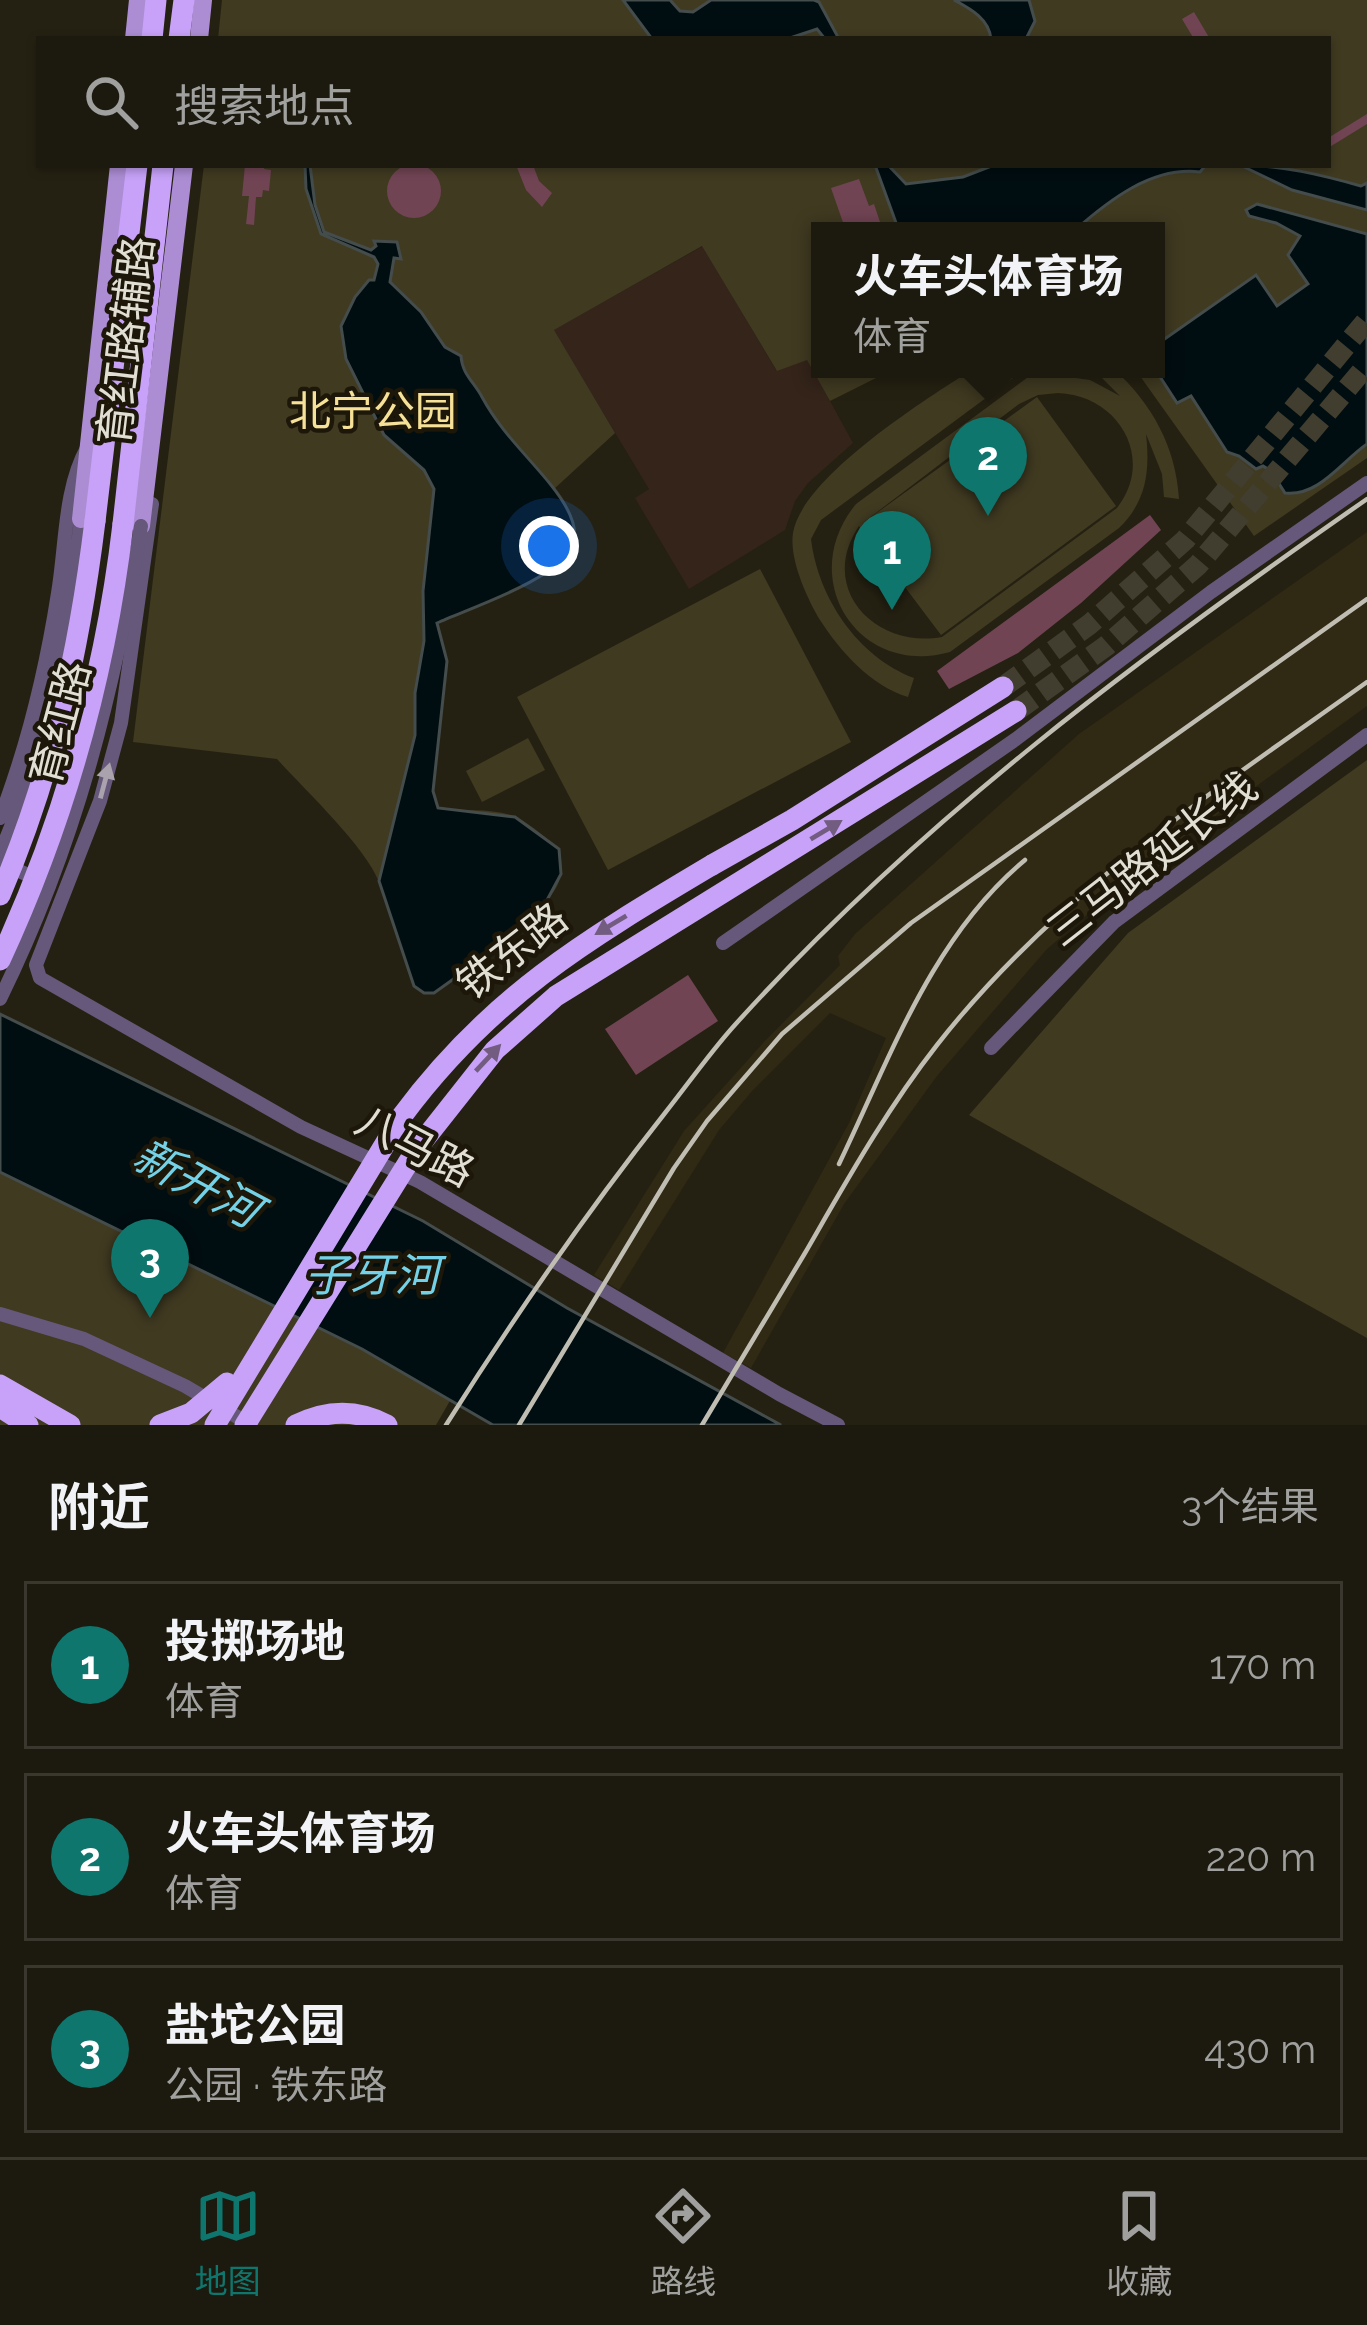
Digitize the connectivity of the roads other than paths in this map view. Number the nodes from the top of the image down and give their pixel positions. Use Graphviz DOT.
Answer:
graph roads {
  1 [pos="138,0"];
  2 [pos="156,0"];
  3 [pos="184,0"];
  4 [pos="203,0"];
  5 [pos="134,36"];
  6 [pos="152,36"];
  7 [pos="179,36"];
  8 [pos="199,36"];
  9 [pos="119,168"];
  10 [pos="137,168"];
  11 [pos="164,168"];
  12 [pos="184,168"];
  13 [pos="89,443"];
  14 [pos="150,445"];
  15 [pos="1367,483"];
  16 [pos="88,520"];
  17 [pos="132,525"];
  18 [pos="1003,687"];
  19 [pos="1016,710"];
  20 [pos="1367,735"];
  21 [pos="0,818"];
  22 [pos="0,853"];
  23 [pos="0,863"];
  24 [pos="66,892"];
  25 [pos="0,895"];
  26 [pos="0,913"];
  27 [pos="47,937"];
  28 [pos="723,943"];
  29 [pos="0,960"];
  30 [pos="0,999"];
  31 [pos="991,1048"];
  32 [pos="402,1116"];
  33 [pos="416,1150"];
  34 [pos="0,1314"];
  35 [pos="0,1384"];
  36 [pos="227,1384"];
  37 [pos="0,1406"];
  38 [pos="28,1425"];
  39 [pos="70,1425"];
  40 [pos="160,1425"];
  41 [pos="201,1425"];
  42 [pos="215,1425"];
  43 [pos="248,1425"];
  44 [pos="261,1425"];
  45 [pos="296,1425"];
  46 [pos="387,1425"];
  47 [pos="838,1425"];
  1 -- 5 [label="main road"];
  2 -- 6 [label="highway"];
  3 -- 7 [label="highway"];
  4 -- 8 [label="main road"];
  9 -- 13 [label="main road, 育红路辅路"];
  10 -- 16 [label="highway, 育红路"];
  11 -- 17 [label="highway, 育红路"];
  12 -- 14 [label="main road, 育红路辅路"];
  13 -- 16 [label="main road, 育红路辅路"];
  13 -- 21 [label="street"];
  14 -- 17 [label="main road, 育红路辅路"];
  24 -- 14 [label="street, 八马路, one-way"];
  15 -- 28 [label="street"];
  16 -- 22 [label="street, 育红路"];
  16 -- 25 [label="highway, bridge"];
  17 -- 29 [label="highway, bridge"];
  17 -- 30 [label="street, 育红路, bridge"];
  18 -- 32 [label="highway, 铁东路, one-way, bridge"];
  33 -- 19 [label="highway, 铁东路, one-way"];
  20 -- 31 [label="street, 三马路延长线"];
  23 -- 24 [label="street"];
  24 -- 27 [label="street, 八马路"];
  26 -- 27 [label="street"];
  27 -- 47 [label="street, 八马路"];
  32 -- 36 [label="highway, bridge"];
  32 -- 42 [label="highway, 铁东路, bridge"];
  33 -- 43 [label="highway, 铁东路, bridge"];
  33 -- 44 [label="highway, bridge"];
  34 -- 43 [label="street"];
  35 -- 39 [label="highway"];
  36 -- 40 [label="highway, bridge"];
  36 -- 41 [label="highway, bridge"];
  37 -- 38 [label="highway"];
  45 -- 46 [label="highway, bridge"];
}
